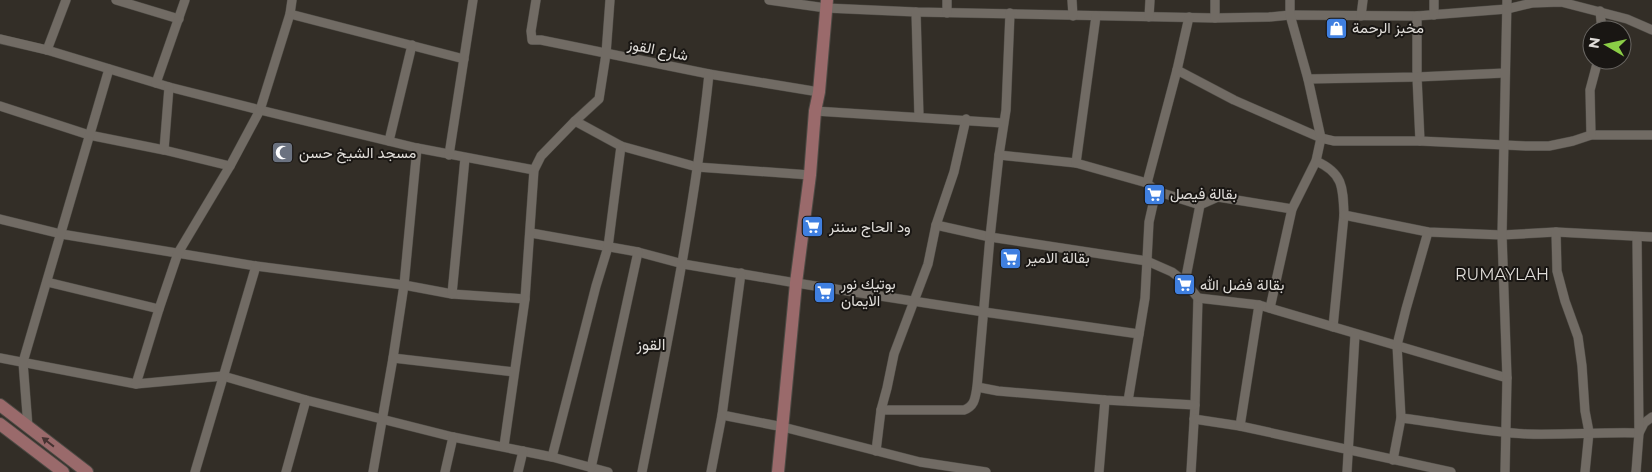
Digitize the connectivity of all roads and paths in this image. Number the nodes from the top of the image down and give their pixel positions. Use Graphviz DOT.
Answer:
graph roads {
  1 [pos="66,0"];
  2 [pos="116,0"];
  3 [pos="186,0"];
  4 [pos="292,0"];
  5 [pos="473,0"];
  6 [pos="536,0"];
  7 [pos="610,0"];
  8 [pos="769,0"];
  9 [pos="947,0"];
  10 [pos="1072,0"];
  11 [pos="1150,0"];
  12 [pos="1215,0"];
  13 [pos="1290,0"];
  14 [pos="1363,0"];
  15 [pos="1434,0"];
  16 [pos="826,4"];
  17 [pos="1507,5"];
  18 [pos="1600,11"];
  19 [pos="916,12"];
  20 [pos="947,13"];
  21 [pos="290,14"];
  22 [pos="1010,14"];
  23 [pos="1290,15"];
  24 [pos="1434,15"];
  25 [pos="1073,16"];
  26 [pos="1096,16"];
  27 [pos="1361,16"];
  28 [pos="1417,16"];
  29 [pos="1149,17"];
  30 [pos="1189,17"];
  31 [pos="1215,18"];
  32 [pos="179,19"];
  33 [pos="1601,20"];
  34 [pos="1652,30"];
  35 [pos="0,39"];
  36 [pos="412,45"];
  37 [pos="46,50"];
  38 [pos="606,54"];
  39 [pos="464,59"];
  40 [pos="109,69"];
  41 [pos="1177,70"];
  42 [pos="1595,70"];
  43 [pos="709,74"];
  44 [pos="1505,74"];
  45 [pos="1417,77"];
  46 [pos="1308,79"];
  47 [pos="156,83"];
  48 [pos="169,87"];
  49 [pos="819,92"];
  50 [pos="0,106"];
  51 [pos="260,110"];
  52 [pos="815,111"];
  53 [pos="919,117"];
  54 [pos="966,120"];
  55 [pos="575,121"];
  56 [pos="1003,123"];
  57 [pos="89,134"];
  58 [pos="1591,135"];
  59 [pos="1652,135"];
  60 [pos="1321,138"];
  61 [pos="389,140"];
  62 [pos="1420,141"];
  63 [pos="1503,144"];
  64 [pos="621,146"];
  65 [pos="417,148"];
  66 [pos="164,150"];
  67 [pos="449,155"];
  68 [pos="998,156"];
  69 [pos="465,158"];
  70 [pos="1316,161"];
  71 [pos="1076,163"];
  72 [pos="230,166"];
  73 [pos="697,167"];
  74 [pos="534,170"];
  75 [pos="810,175"];
  76 [pos="1147,183"];
  77 [pos="1156,191"];
  78 [pos="1200,206"];
  79 [pos="1292,209"];
  80 [pos="1344,215"];
  81 [pos="0,219"];
  82 [pos="936,225"];
  83 [pos="1428,232"];
  84 [pos="1556,232"];
  85 [pos="530,233"];
  86 [pos="61,234"];
  87 [pos="1502,235"];
  88 [pos="1638,236"];
  89 [pos="990,237"];
  90 [pos="1652,237"];
  91 [pos="608,247"];
  92 [pos="638,252"];
  93 [pos="178,253"];
  94 [pos="1147,261"];
  95 [pos="683,264"];
  96 [pos="256,266"];
  97 [pos="741,273"];
  98 [pos="47,282"];
  99 [pos="1184,282"];
  100 [pos="796,283"];
  101 [pos="404,285"];
  102 [pos="452,294"];
  103 [pos="525,298"];
  104 [pos="1198,298"];
  105 [pos="913,301"];
  106 [pos="1259,305"];
  107 [pos="1270,308"];
  108 [pos="158,309"];
  109 [pos="984,312"];
  110 [pos="1333,327"];
  111 [pos="1139,334"];
  112 [pos="1356,335"];
  113 [pos="1397,345"];
  114 [pos="0,358"];
  115 [pos="393,358"];
  116 [pos="23,362"];
  117 [pos="514,372"];
  118 [pos="223,376"];
  119 [pos="1507,378"];
  120 [pos="136,384"];
  121 [pos="977,387"];
  122 [pos="306,400"];
  123 [pos="1105,400"];
  124 [pos="1128,401"];
  125 [pos="0,405"];
  126 [pos="1195,405"];
  127 [pos="881,410"];
  128 [pos="722,415"];
  129 [pos="1652,417"];
  130 [pos="1401,418"];
  131 [pos="383,419"];
  132 [pos="1194,419"];
  133 [pos="0,424"];
  134 [pos="1240,426"];
  135 [pos="28,427"];
  136 [pos="783,427"];
  137 [pos="1506,431"];
  138 [pos="1589,432"];
  139 [pos="1639,433"];
  140 [pos="453,437"];
  141 [pos="504,446"];
  142 [pos="1347,449"];
  143 [pos="523,451"];
  144 [pos="876,451"];
  145 [pos="552,457"];
  146 [pos="1394,460"];
  147 [pos="920,462"];
  148 [pos="1404,467"];
  149 [pos="591,468"];
  150 [pos="63,472"];
  151 [pos="87,472"];
  152 [pos="195,472"];
  153 [pos="286,472"];
  154 [pos="373,472"];
  155 [pos="445,472"];
  156 [pos="518,472"];
  157 [pos="606,472"];
  158 [pos="642,472"];
  159 [pos="711,472"];
  160 [pos="778,472"];
  161 [pos="918,472"];
  162 [pos="986,472"];
  163 [pos="1100,472"];
  164 [pos="1190,472"];
  165 [pos="1347,472"];
  166 [pos="1451,472"];
  167 [pos="1504,472"];
  168 [pos="1585,472"];
  169 [pos="1636,472"];
  1 -- 37 [label="street"];
  2 -- 32 [label="street"];
  3 -- 32 [label="street"];
  4 -- 21 [label="street"];
  5 -- 39 [label="street"];
  6 -- 38 [label="street, شارع القوز"];
  7 -- 38 [label="street"];
  8 -- 16 [label="street"];
  9 -- 20 [label="street"];
  10 -- 25 [label="street"];
  11 -- 29 [label="street"];
  12 -- 31 [label="street"];
  13 -- 23 [label="street"];
  14 -- 27 [label="street"];
  15 -- 24 [label="street"];
  16 -- 19 [label="street"];
  16 -- 49 [label="street"];
  17 -- 18 [label="street"];
  17 -- 24 [label="street"];
  17 -- 44 [label="street"];
  18 -- 33 [label="street"];
  18 -- 34 [label="street"];
  19 -- 20 [label="street"];
  19 -- 53 [label="street"];
  20 -- 22 [label="street"];
  21 -- 36 [label="street"];
  21 -- 51 [label="street"];
  22 -- 25 [label="street"];
  22 -- 56 [label="street"];
  23 -- 27 [label="street"];
  23 -- 31 [label="street"];
  23 -- 46 [label="street"];
  24 -- 28 [label="street"];
  25 -- 26 [label="street"];
  26 -- 29 [label="street"];
  26 -- 71 [label="street"];
  27 -- 28 [label="street"];
  28 -- 45 [label="street"];
  29 -- 30 [label="street"];
  30 -- 31 [label="street"];
  30 -- 41 [label="street"];
  32 -- 47 [label="street"];
  35 -- 37 [label="street"];
  36 -- 39 [label="street"];
  36 -- 61 [label="street"];
  37 -- 40 [label="street"];
  38 -- 43 [label="street, شارع القوز"];
  38 -- 55 [label="street"];
  39 -- 67 [label="street"];
  40 -- 47 [label="street"];
  40 -- 57 [label="street"];
  41 -- 60 [label="street"];
  41 -- 76 [label="street"];
  42 -- 58 [label="street"];
  43 -- 49 [label="street, شارع القوز"];
  43 -- 73 [label="street"];
  44 -- 45 [label="street"];
  44 -- 63 [label="street"];
  45 -- 46 [label="street"];
  45 -- 62 [label="street"];
  46 -- 60 [label="street"];
  47 -- 48 [label="street"];
  48 -- 51 [label="street"];
  48 -- 66 [label="street"];
  49 -- 52 [label="street"];
  50 -- 57 [label="street"];
  51 -- 61 [label="street"];
  51 -- 72 [label="street"];
  52 -- 53 [label="street"];
  52 -- 75 [label="street"];
  53 -- 54 [label="street"];
  54 -- 56 [label="street"];
  54 -- 82 [label="street"];
  55 -- 64 [label="street"];
  55 -- 74 [label="street"];
  56 -- 68 [label="street"];
  57 -- 66 [label="street"];
  57 -- 86 [label="street"];
  58 -- 59 [label="street"];
  58 -- 63 [label="street"];
  60 -- 62 [label="street"];
  60 -- 70 [label="street"];
  61 -- 65 [label="street"];
  62 -- 63 [label="street"];
  63 -- 87 [label="street"];
  64 -- 73 [label="street"];
  64 -- 91 [label="street"];
  65 -- 67 [label="street"];
  65 -- 101 [label="street"];
  66 -- 72 [label="street"];
  67 -- 69 [label="street"];
  68 -- 71 [label="street"];
  68 -- 89 [label="street"];
  69 -- 74 [label="street"];
  69 -- 102 [label="street"];
  70 -- 79 [label="street"];
  70 -- 80 [label="street"];
  71 -- 76 [label="street"];
  72 -- 93 [label="street"];
  73 -- 75 [label="street"];
  73 -- 95 [label="street"];
  74 -- 85 [label="street"];
  75 -- 100 [label="street"];
  76 -- 77 [label="street"];
  77 -- 78 [label="street"];
  77 -- 94 [label="street"];
  78 -- 79 [label="street"];
  78 -- 99 [label="street"];
  79 -- 107 [label="street"];
  80 -- 83 [label="street"];
  80 -- 110 [label="street"];
  81 -- 86 [label="street"];
  82 -- 89 [label="street"];
  82 -- 105 [label="street"];
  83 -- 87 [label="street"];
  83 -- 113 [label="street"];
  84 -- 87 [label="street"];
  84 -- 88 [label="street"];
  84 -- 138 [label="street"];
  85 -- 91 [label="street"];
  85 -- 103 [label="street"];
  86 -- 93 [label="street"];
  86 -- 98 [label="street"];
  87 -- 119 [label="street"];
  88 -- 90 [label="street"];
  88 -- 139 [label="street"];
  89 -- 94 [label="street"];
  89 -- 109 [label="street"];
  91 -- 92 [label="street"];
  91 -- 145 [label="street"];
  92 -- 95 [label="street"];
  92 -- 149 [label="street"];
  93 -- 96 [label="street"];
  93 -- 108 [label="street"];
  94 -- 99 [label="street"];
  94 -- 111 [label="street"];
  95 -- 97 [label="street"];
  95 -- 158 [label="street"];
  96 -- 101 [label="street"];
  96 -- 118 [label="street"];
  97 -- 100 [label="street"];
  97 -- 128 [label="street"];
  98 -- 108 [label="street"];
  98 -- 116 [label="street"];
  99 -- 104 [label="street"];
  100 -- 105 [label="street"];
  100 -- 136 [label="street"];
  101 -- 102 [label="street"];
  101 -- 115 [label="street"];
  102 -- 103 [label="street"];
  103 -- 117 [label="street"];
  104 -- 106 [label="street"];
  104 -- 126 [label="street"];
  105 -- 109 [label="street"];
  105 -- 127 [label="street"];
  106 -- 107 [label="street"];
  106 -- 134 [label="street"];
  107 -- 110 [label="street"];
  108 -- 120 [label="street"];
  109 -- 111 [label="street"];
  109 -- 121 [label="street"];
  110 -- 112 [label="street"];
  111 -- 124 [label="street"];
  112 -- 113 [label="street"];
  112 -- 142 [label="street"];
  113 -- 119 [label="street"];
  113 -- 130 [label="street"];
  114 -- 116 [label="street"];
  115 -- 117 [label="street"];
  115 -- 131 [label="street"];
  116 -- 120 [label="street"];
  116 -- 135 [label="street"];
  117 -- 141 [label="street"];
  118 -- 120 [label="street"];
  118 -- 122 [label="street"];
  118 -- 152 [label="street"];
  119 -- 137 [label="street"];
  121 -- 123 [label="street"];
  121 -- 127 [label="street"];
  122 -- 131 [label="street"];
  122 -- 153 [label="street"];
  123 -- 124 [label="street"];
  123 -- 163 [label="street"];
  124 -- 126 [label="street"];
  125 -- 135 [label="street"];
  126 -- 132 [label="street"];
  127 -- 144 [label="street"];
  128 -- 136 [label="street"];
  128 -- 159 [label="street"];
  129 -- 139 [label="street"];
  130 -- 137 [label="street"];
  130 -- 146 [label="street"];
  131 -- 140 [label="street"];
  131 -- 154 [label="street"];
  132 -- 134 [label="street"];
  132 -- 164 [label="street"];
  133 -- 150 [label="street"];
  134 -- 142 [label="street"];
  151 -- 135 [label="street, one-way"];
  136 -- 144 [label="street"];
  136 -- 160 [label="street"];
  137 -- 138 [label="street"];
  137 -- 167 [label="street"];
  138 -- 139 [label="street"];
  138 -- 168 [label="street"];
  139 -- 169 [label="street"];
  140 -- 141 [label="street"];
  140 -- 155 [label="street"];
  141 -- 143 [label="street"];
  142 -- 146 [label="street"];
  142 -- 165 [label="street"];
  143 -- 145 [label="street"];
  143 -- 156 [label="street"];
  144 -- 147 [label="street"];
  145 -- 149 [label="street"];
  146 -- 148 [label="street"];
  147 -- 161 [label="street"];
  147 -- 162 [label="street"];
  148 -- 166 [label="street"];
  149 -- 157 [label="street"];
}
